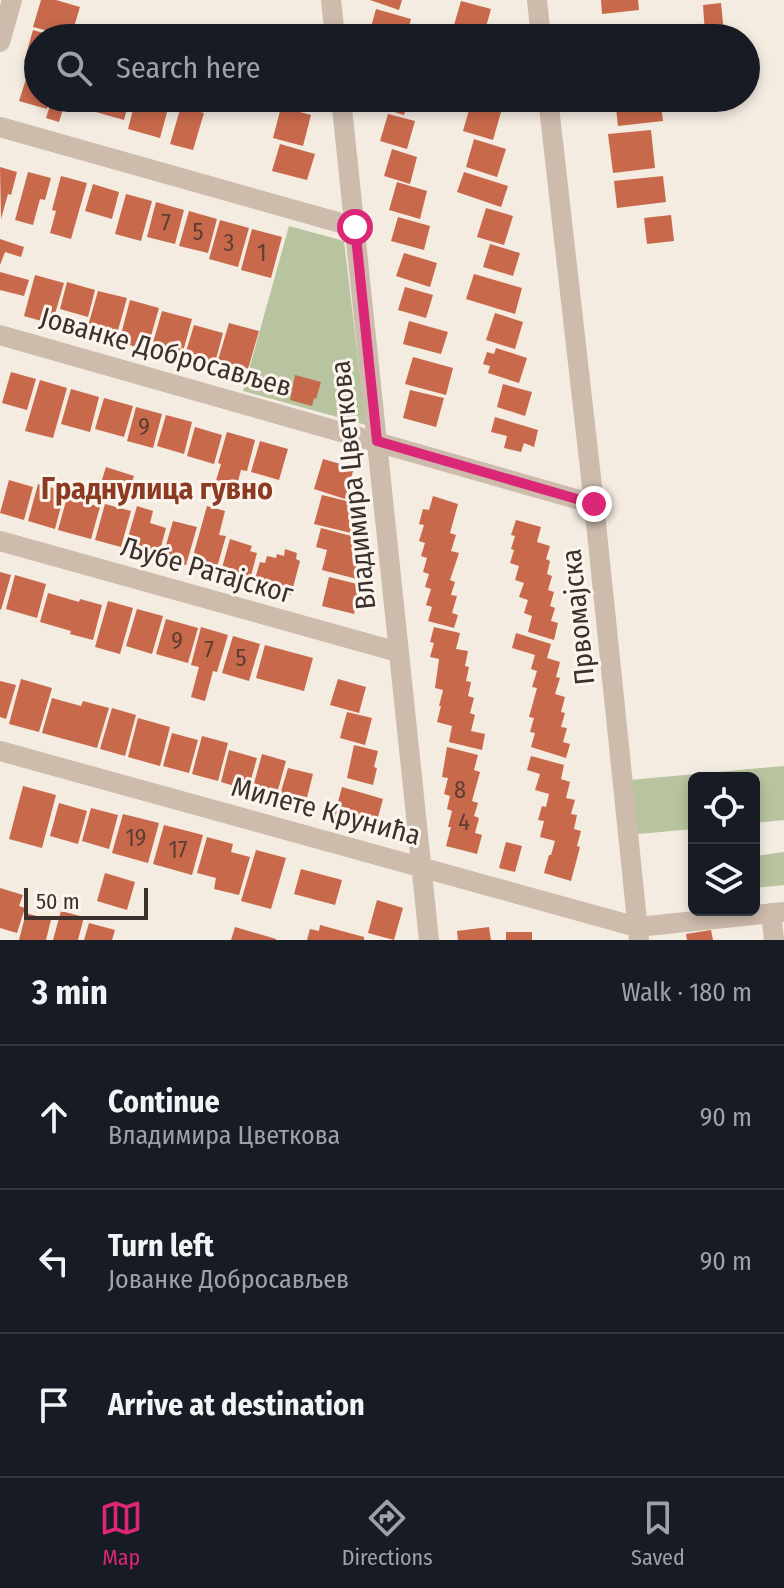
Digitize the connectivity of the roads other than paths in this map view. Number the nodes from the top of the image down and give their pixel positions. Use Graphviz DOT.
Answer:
graph roads {
  1 [pos="12,0"];
  2 [pos="331,0"];
  3 [pos="537,0"];
  4 [pos="334,24"];
  5 [pos="540,24"];
  6 [pos="0,42"];
  7 [pos="343,112"];
  8 [pos="550,112"];
  9 [pos="0,127"];
  10 [pos="355,227"];
  11 [pos="0,335"];
  12 [pos="377,441"];
  13 [pos="594,504"];
  14 [pos="0,541"];
  15 [pos="398,652"];
  16 [pos="1,756"];
  17 [pos="421,866"];
  18 [pos="778,912"];
  19 [pos="638,933"];
  20 [pos="429,940"];
  21 [pos="774,940"];
  1 -- 6 [label="street"];
  2 -- 4 [label="street"];
  3 -- 5 [label="street"];
  7 -- 10 [label="street, Владимира Цветкова"];
  8 -- 13 [label="street, Првомајска"];
  9 -- 10 [label="street"];
  10 -- 12 [label="street, Владимира Цветкова"];
  11 -- 12 [label="street, Јованке Добросављев"];
  12 -- 13 [label="street, Јованке Добросављев"];
  12 -- 15 [label="street, Владимира Цветкова"];
  13 -- 19 [label="street, Првомајска"];
  14 -- 15 [label="street, Љубе Ратајског"];
  15 -- 17 [label="street, Владимира Цветкова"];
  16 -- 17 [label="street, Милете Крунића"];
  17 -- 19 [label="street, Милете Крунића"];
  17 -- 20 [label="street, Владимира Цветкова"];
  18 -- 19 [label="street"];
  18 -- 21 [label="street"];
}
